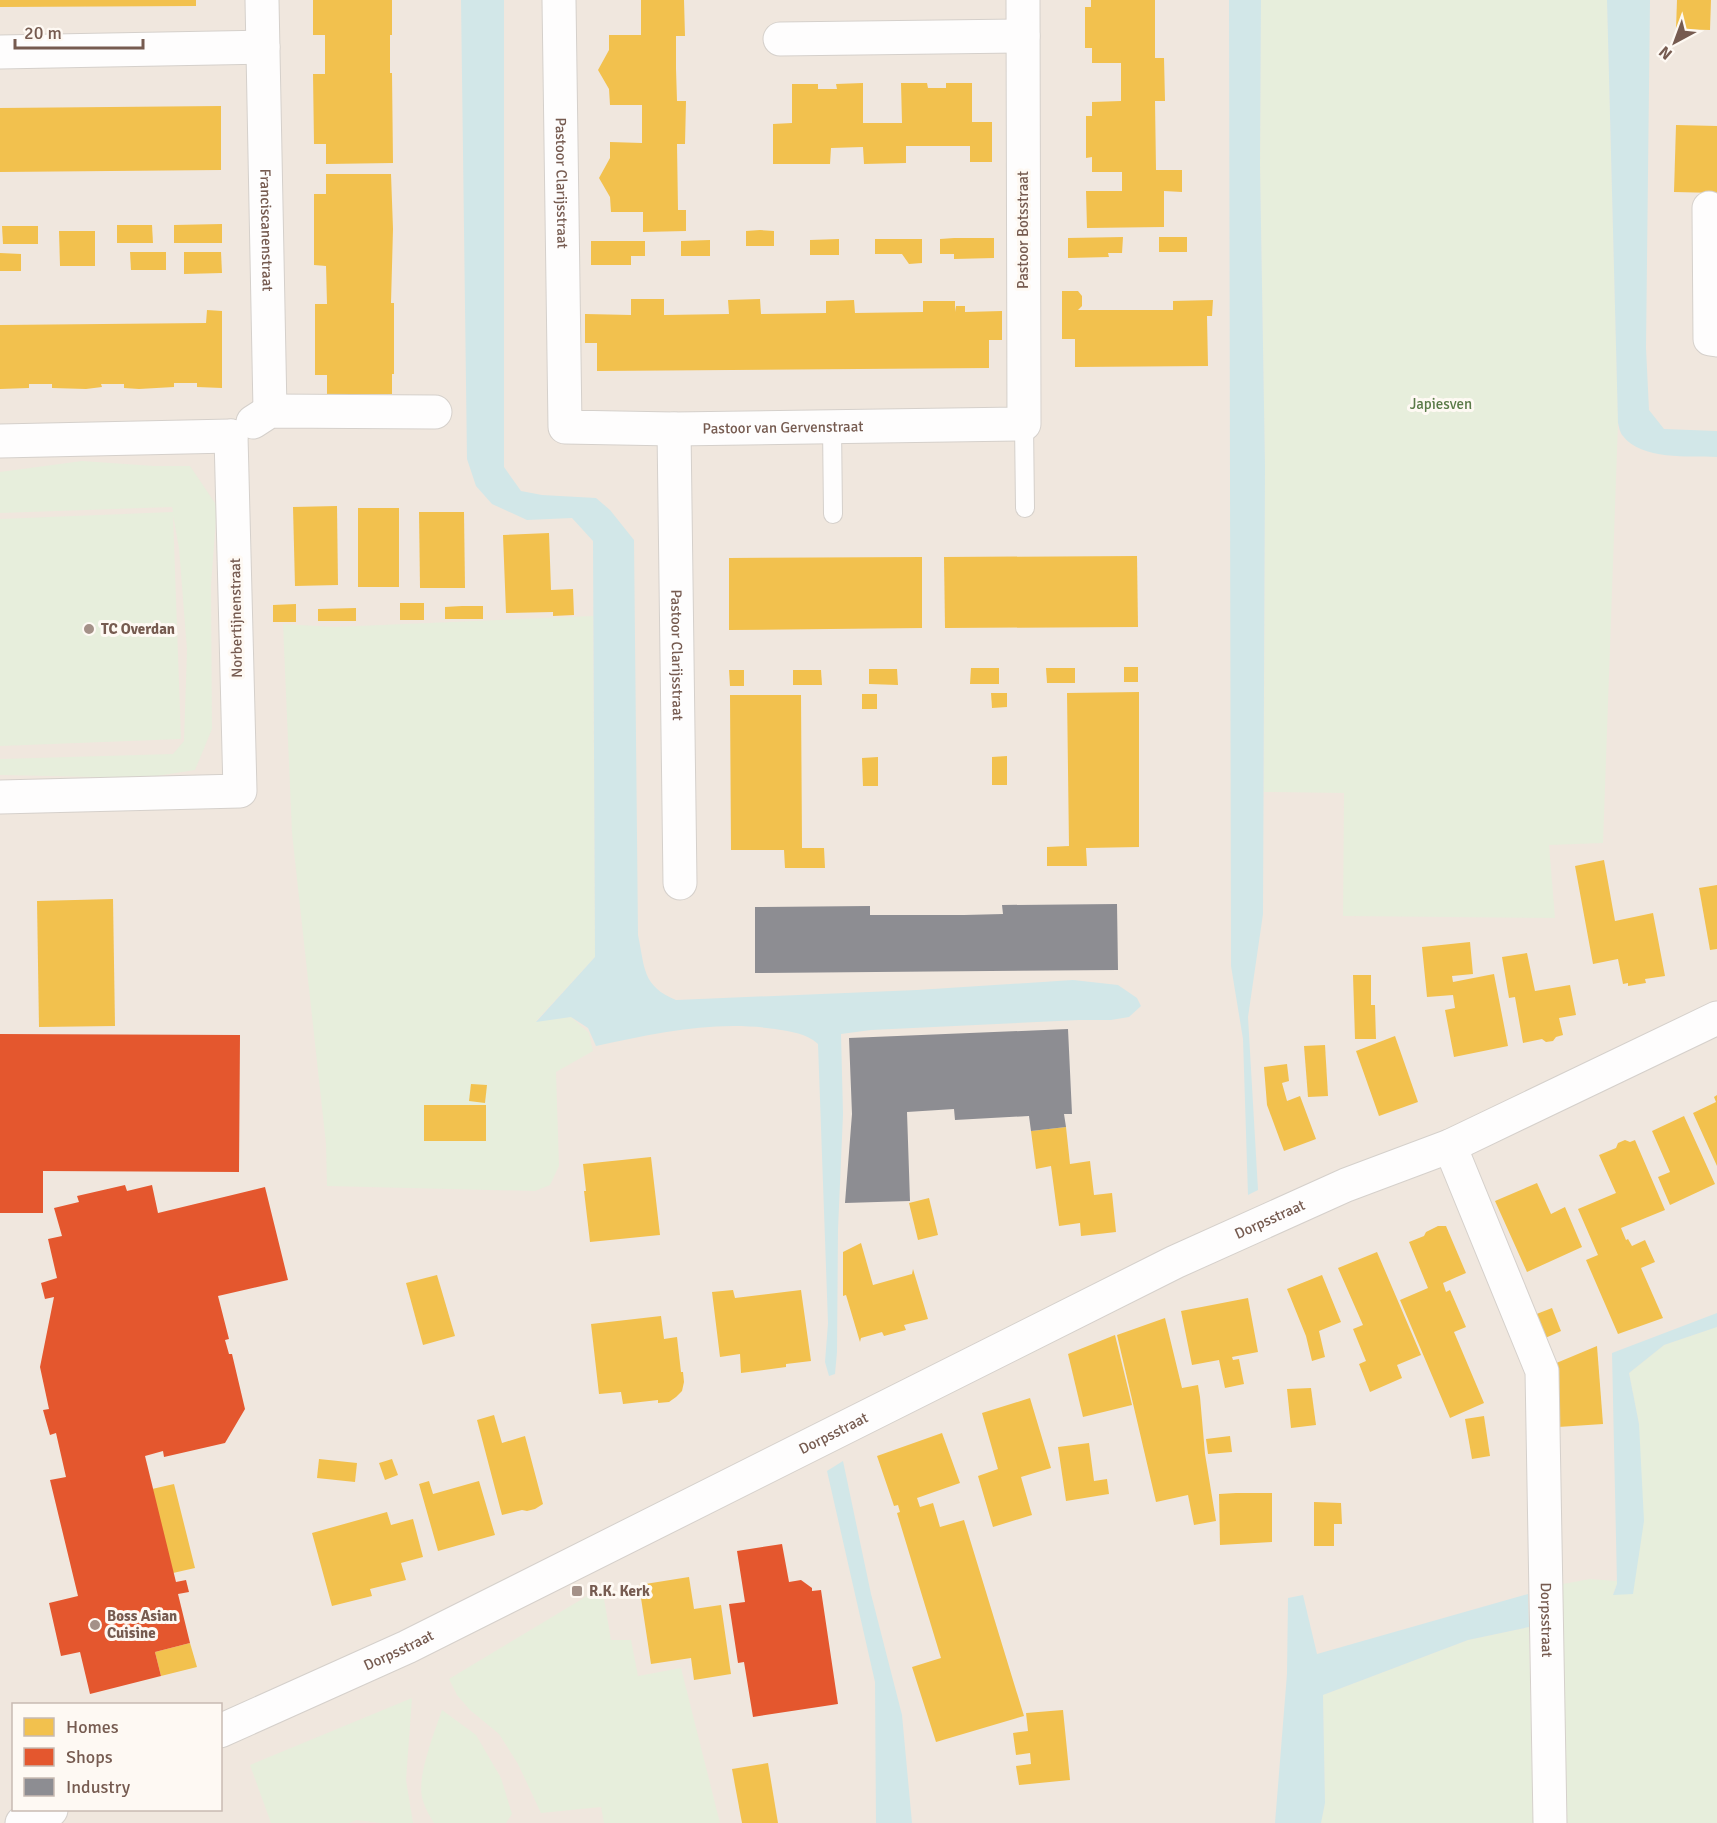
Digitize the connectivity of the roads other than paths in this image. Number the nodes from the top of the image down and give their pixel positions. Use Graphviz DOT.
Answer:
graph roads {
  1 [pos="262,0"];
  2 [pos="559,0"];
  3 [pos="1023,0"];
  4 [pos="1023,36"];
  5 [pos="780,39"];
  6 [pos="263,47"];
  7 [pos="0,52"];
  8 [pos="1709,208"];
  9 [pos="1717,340"];
  10 [pos="565,403"];
  11 [pos="270,411"];
  12 [pos="435,412"];
  13 [pos="1024,424"];
  14 [pos="832,426"];
  15 [pos="674,429"];
  16 [pos="231,436"];
  17 [pos="0,441"];
  18 [pos="1025,508"];
  19 [pos="833,514"];
  20 [pos="0,797"];
  21 [pos="680,883"];
  22 [pos="1717,1018"];
  23 [pos="1450,1146"];
  24 [pos="222,1730"];
  25 [pos="47,1811"];
  26 [pos="22,1823"];
  27 [pos="1550,1823"];
  1 -- 6 [label="street, Franciscanenstraat"];
  2 -- 10 [label="street, Pastoor Clarijsstraat"];
  3 -- 4 [label="street, Pastoor Botsstraat"];
  4 -- 5 [label="street"];
  4 -- 13 [label="street, Pastoor Botsstraat"];
  6 -- 7 [label="street"];
  6 -- 11 [label="street, Franciscanenstraat"];
  8 -- 9 [label="street"];
  10 -- 15 [label="street, Pastoor van Gervenstraat"];
  11 -- 12 [label="street"];
  11 -- 16 [label="street"];
  13 -- 14 [label="street, Pastoor van Gervenstraat"];
  13 -- 18 [label="lane"];
  14 -- 15 [label="street, Pastoor van Gervenstraat"];
  14 -- 19 [label="lane"];
  15 -- 21 [label="street, Pastoor Clarijsstraat"];
  16 -- 17 [label="street"];
  16 -- 20 [label="street, Norbertijnenstraat"];
  22 -- 23 [label="street, Dorpsstraat"];
  23 -- 24 [label="street, Dorpsstraat"];
  23 -- 27 [label="street, Dorpsstraat"];
  25 -- 26 [label="street"];
}
